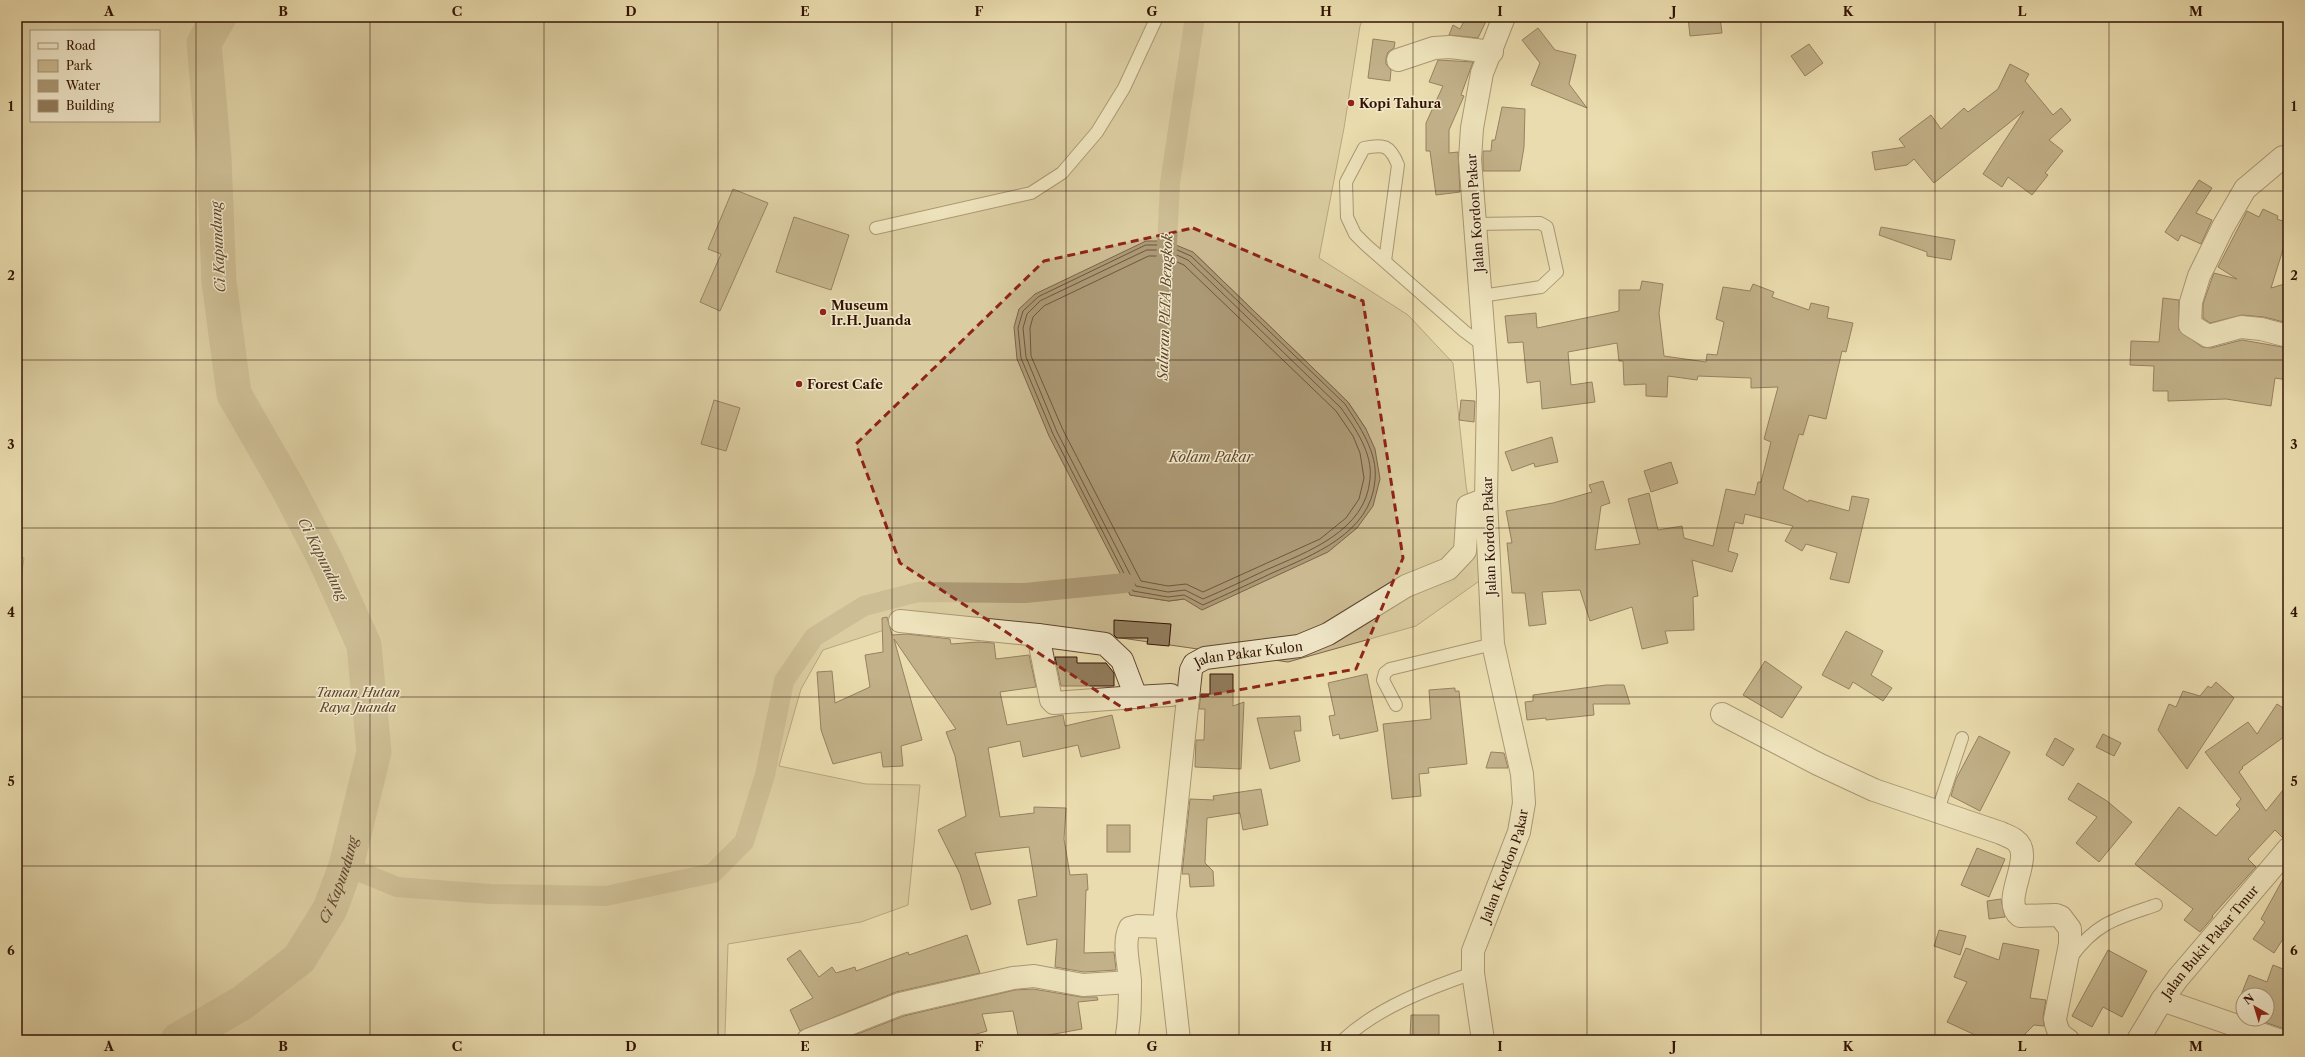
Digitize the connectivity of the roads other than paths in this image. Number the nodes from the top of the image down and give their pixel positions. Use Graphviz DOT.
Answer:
graph roads {
  1 [pos="1157,17"];
  2 [pos="1507,20"];
  3 [pos="1492,52"];
  4 [pos="1398,60"];
  5 [pos="2283,157"];
  6 [pos="1474,224"];
  7 [pos="876,228"];
  8 [pos="1385,261"];
  9 [pos="1481,296"];
  10 [pos="2288,336"];
  11 [pos="1484,346"];
  12 [pos="1486,498"];
  13 [pos="900,621"];
  14 [pos="1038,635"];
  15 [pos="1493,644"];
  16 [pos="1171,695"];
  17 [pos="1136,697"];
  18 [pos="1396,705"];
  19 [pos="1722,714"];
  20 [pos="1962,738"];
  21 [pos="1937,813"];
  22 [pos="2288,849"];
  23 [pos="2156,905"];
  24 [pos="1166,921"];
  25 [pos="2066,965"];
  26 [pos="1473,973"];
  27 [pos="1130,982"];
  28 [pos="2162,1000"];
  29 [pos="808,1040"];
  30 [pos="1126,1040"];
  31 [pos="1179,1040"];
  32 [pos="1343,1040"];
  33 [pos="1483,1040"];
  34 [pos="2068,1040"];
  35 [pos="2138,1040"];
  36 [pos="2278,1040"];
  1 -- 7 [label="lane"];
  2 -- 3 [label="street, Jalan Kordon Pakar"];
  3 -- 4 [label="street"];
  3 -- 6 [label="street, Jalan Kordon Pakar"];
  5 -- 10 [label="street"];
  6 -- 9 [label="street, Jalan Kordon Pakar"];
  6 -- 9 [label="lane"];
  8 -- 8 [label="lane"];
  8 -- 11 [label="lane"];
  9 -- 11 [label="street, Jalan Kordon Pakar"];
  11 -- 12 [label="street, Jalan Kordon Pakar"];
  12 -- 15 [label="street, Jalan Kordon Pakar"];
  12 -- 24 [label="street, Jalan Pakar Kulon"];
  13 -- 14 [label="street"];
  14 -- 17 [label="street"];
  14 -- 17 [label="street"];
  15 -- 18 [label="lane"];
  15 -- 26 [label="street, Jalan Kordon Pakar"];
  16 -- 17 [label="street"];
  19 -- 21 [label="street"];
  20 -- 21 [label="lane"];
  21 -- 25 [label="street"];
  22 -- 28 [label="street, Jalan Bukit Pakar Tmur"];
  23 -- 25 [label="lane"];
  24 -- 27 [label="street"];
  24 -- 31 [label="street"];
  25 -- 34 [label="street"];
  26 -- 32 [label="lane"];
  26 -- 33 [label="street, Jalan Kordon Pakar"];
  27 -- 29 [label="street"];
  27 -- 30 [label="street"];
  28 -- 35 [label="street, Jalan Bukit Pakar Tmur"];
  28 -- 36 [label="street"];
}
